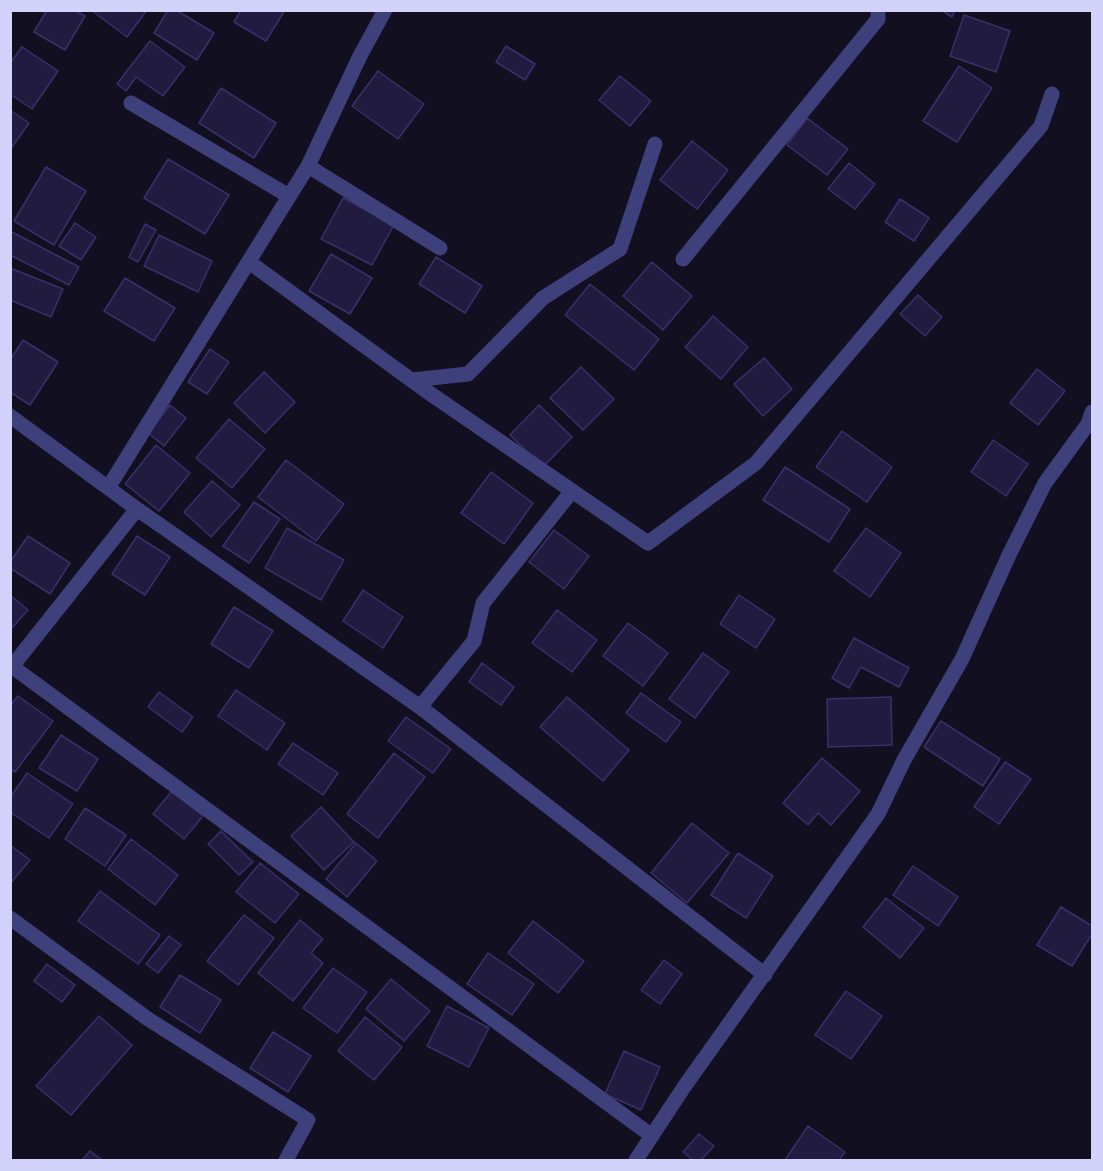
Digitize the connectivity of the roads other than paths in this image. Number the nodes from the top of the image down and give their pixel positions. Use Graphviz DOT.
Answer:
graph roads {
  1 [pos="385,10"];
  2 [pos="878,10"];
  3 [pos="1052,94"];
  4 [pos="131,103"];
  5 [pos="655,144"];
  6 [pos="308,166"];
  7 [pos="289,196"];
  8 [pos="440,248"];
  9 [pos="683,259"];
  10 [pos="249,262"];
  11 [pos="412,380"];
  12 [pos="10,416"];
  13 [pos="1091,421"];
  14 [pos="108,488"];
  15 [pos="572,491"];
  16 [pos="137,509"];
  17 [pos="11,667"];
  18 [pos="420,707"];
  19 [pos="10,918"];
  20 [pos="765,975"];
  21 [pos="652,1136"];
  22 [pos="286,1161"];
  23 [pos="636,1161"];
  1 -- 6 [label="street"];
  2 -- 9 [label="street"];
  3 -- 15 [label="street"];
  4 -- 7 [label="street"];
  5 -- 11 [label="street"];
  6 -- 7 [label="street"];
  6 -- 8 [label="street"];
  7 -- 10 [label="street"];
  10 -- 11 [label="street"];
  10 -- 14 [label="street"];
  11 -- 15 [label="street"];
  12 -- 14 [label="street"];
  13 -- 20 [label="street"];
  14 -- 16 [label="street"];
  15 -- 18 [label="street"];
  16 -- 17 [label="street"];
  16 -- 18 [label="street"];
  17 -- 21 [label="street"];
  18 -- 20 [label="street"];
  19 -- 22 [label="street"];
  20 -- 21 [label="street"];
  21 -- 23 [label="street"];
}
